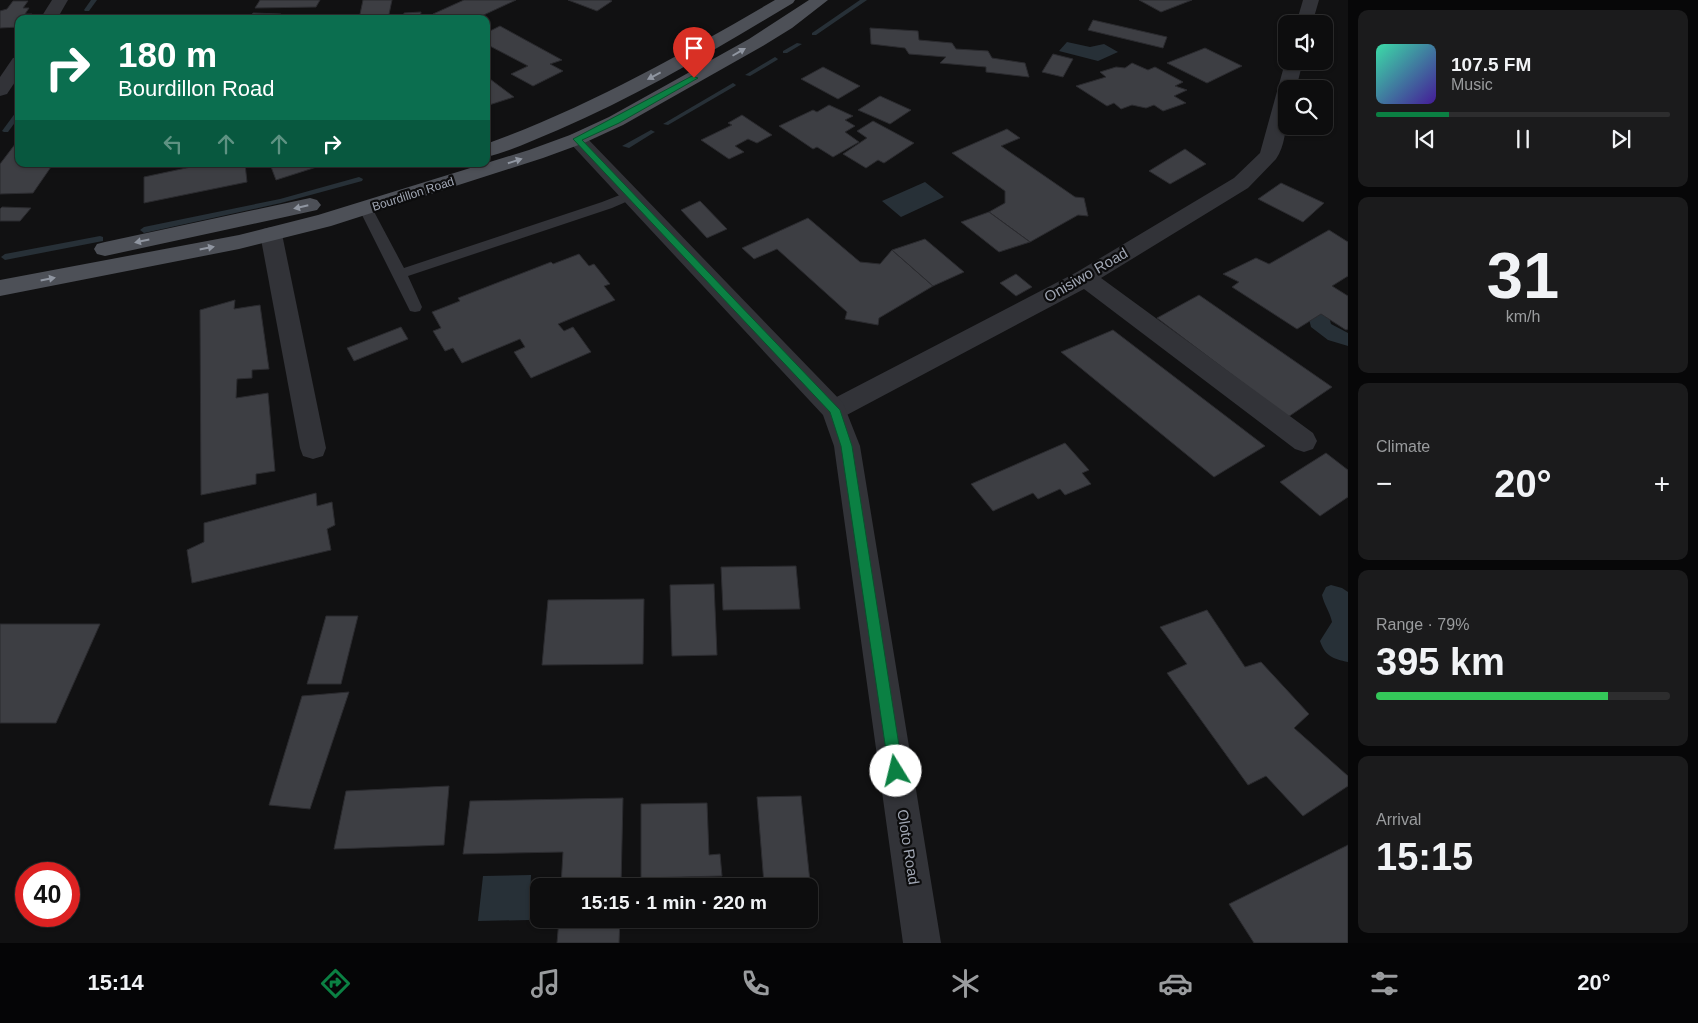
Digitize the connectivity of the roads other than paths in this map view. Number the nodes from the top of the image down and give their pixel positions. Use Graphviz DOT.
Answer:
graph roads {
  1 [pos="60,0"];
  2 [pos="787,0"];
  3 [pos="820,0"];
  4 [pos="1311,0"];
  5 [pos="51,15"];
  6 [pos="1307,15"];
  7 [pos="15,68"];
  8 [pos="0,90"];
  9 [pos="1278,122"];
  10 [pos="577,139"];
  11 [pos="490,150"];
  12 [pos="438,167"];
  13 [pos="630,195"];
  14 [pos="366,209"];
  15 [pos="271,234"];
  16 [pos="0,269"];
  17 [pos="400,274"];
  18 [pos="1085,278"];
  19 [pos="0,288"];
  20 [pos="416,307"];
  21 [pos="834,410"];
  22 [pos="1304,441"];
  23 [pos="313,448"];
  24 [pos="922,943"];
  1 -- 5 [label="street"];
  2 -- 11 [label="main road, one-way"];
  10 -- 3 [label="main road, Bourdillon Road, one-way"];
  4 -- 6 [label="street"];
  7 -- 8 [label="street"];
  9 -- 18 [label="street, Onisiwo Road"];
  10 -- 13 [label="street, Oloto Road"];
  14 -- 10 [label="main road, Bourdillon Road, one-way"];
  12 -- 16 [label="main road, Bourdillon Road, one-way"];
  13 -- 17 [label="lane"];
  13 -- 21 [label="street, Oloto Road"];
  14 -- 15 [label="main road, Bourdillon Road"];
  14 -- 17 [label="lane"];
  19 -- 15 [label="main road, Bourdillon Road, one-way"];
  15 -- 23 [label="street"];
  17 -- 20 [label="lane"];
  18 -- 21 [label="street, Onisiwo Road"];
  18 -- 22 [label="street"];
  21 -- 24 [label="street, Oloto Road"];
}
